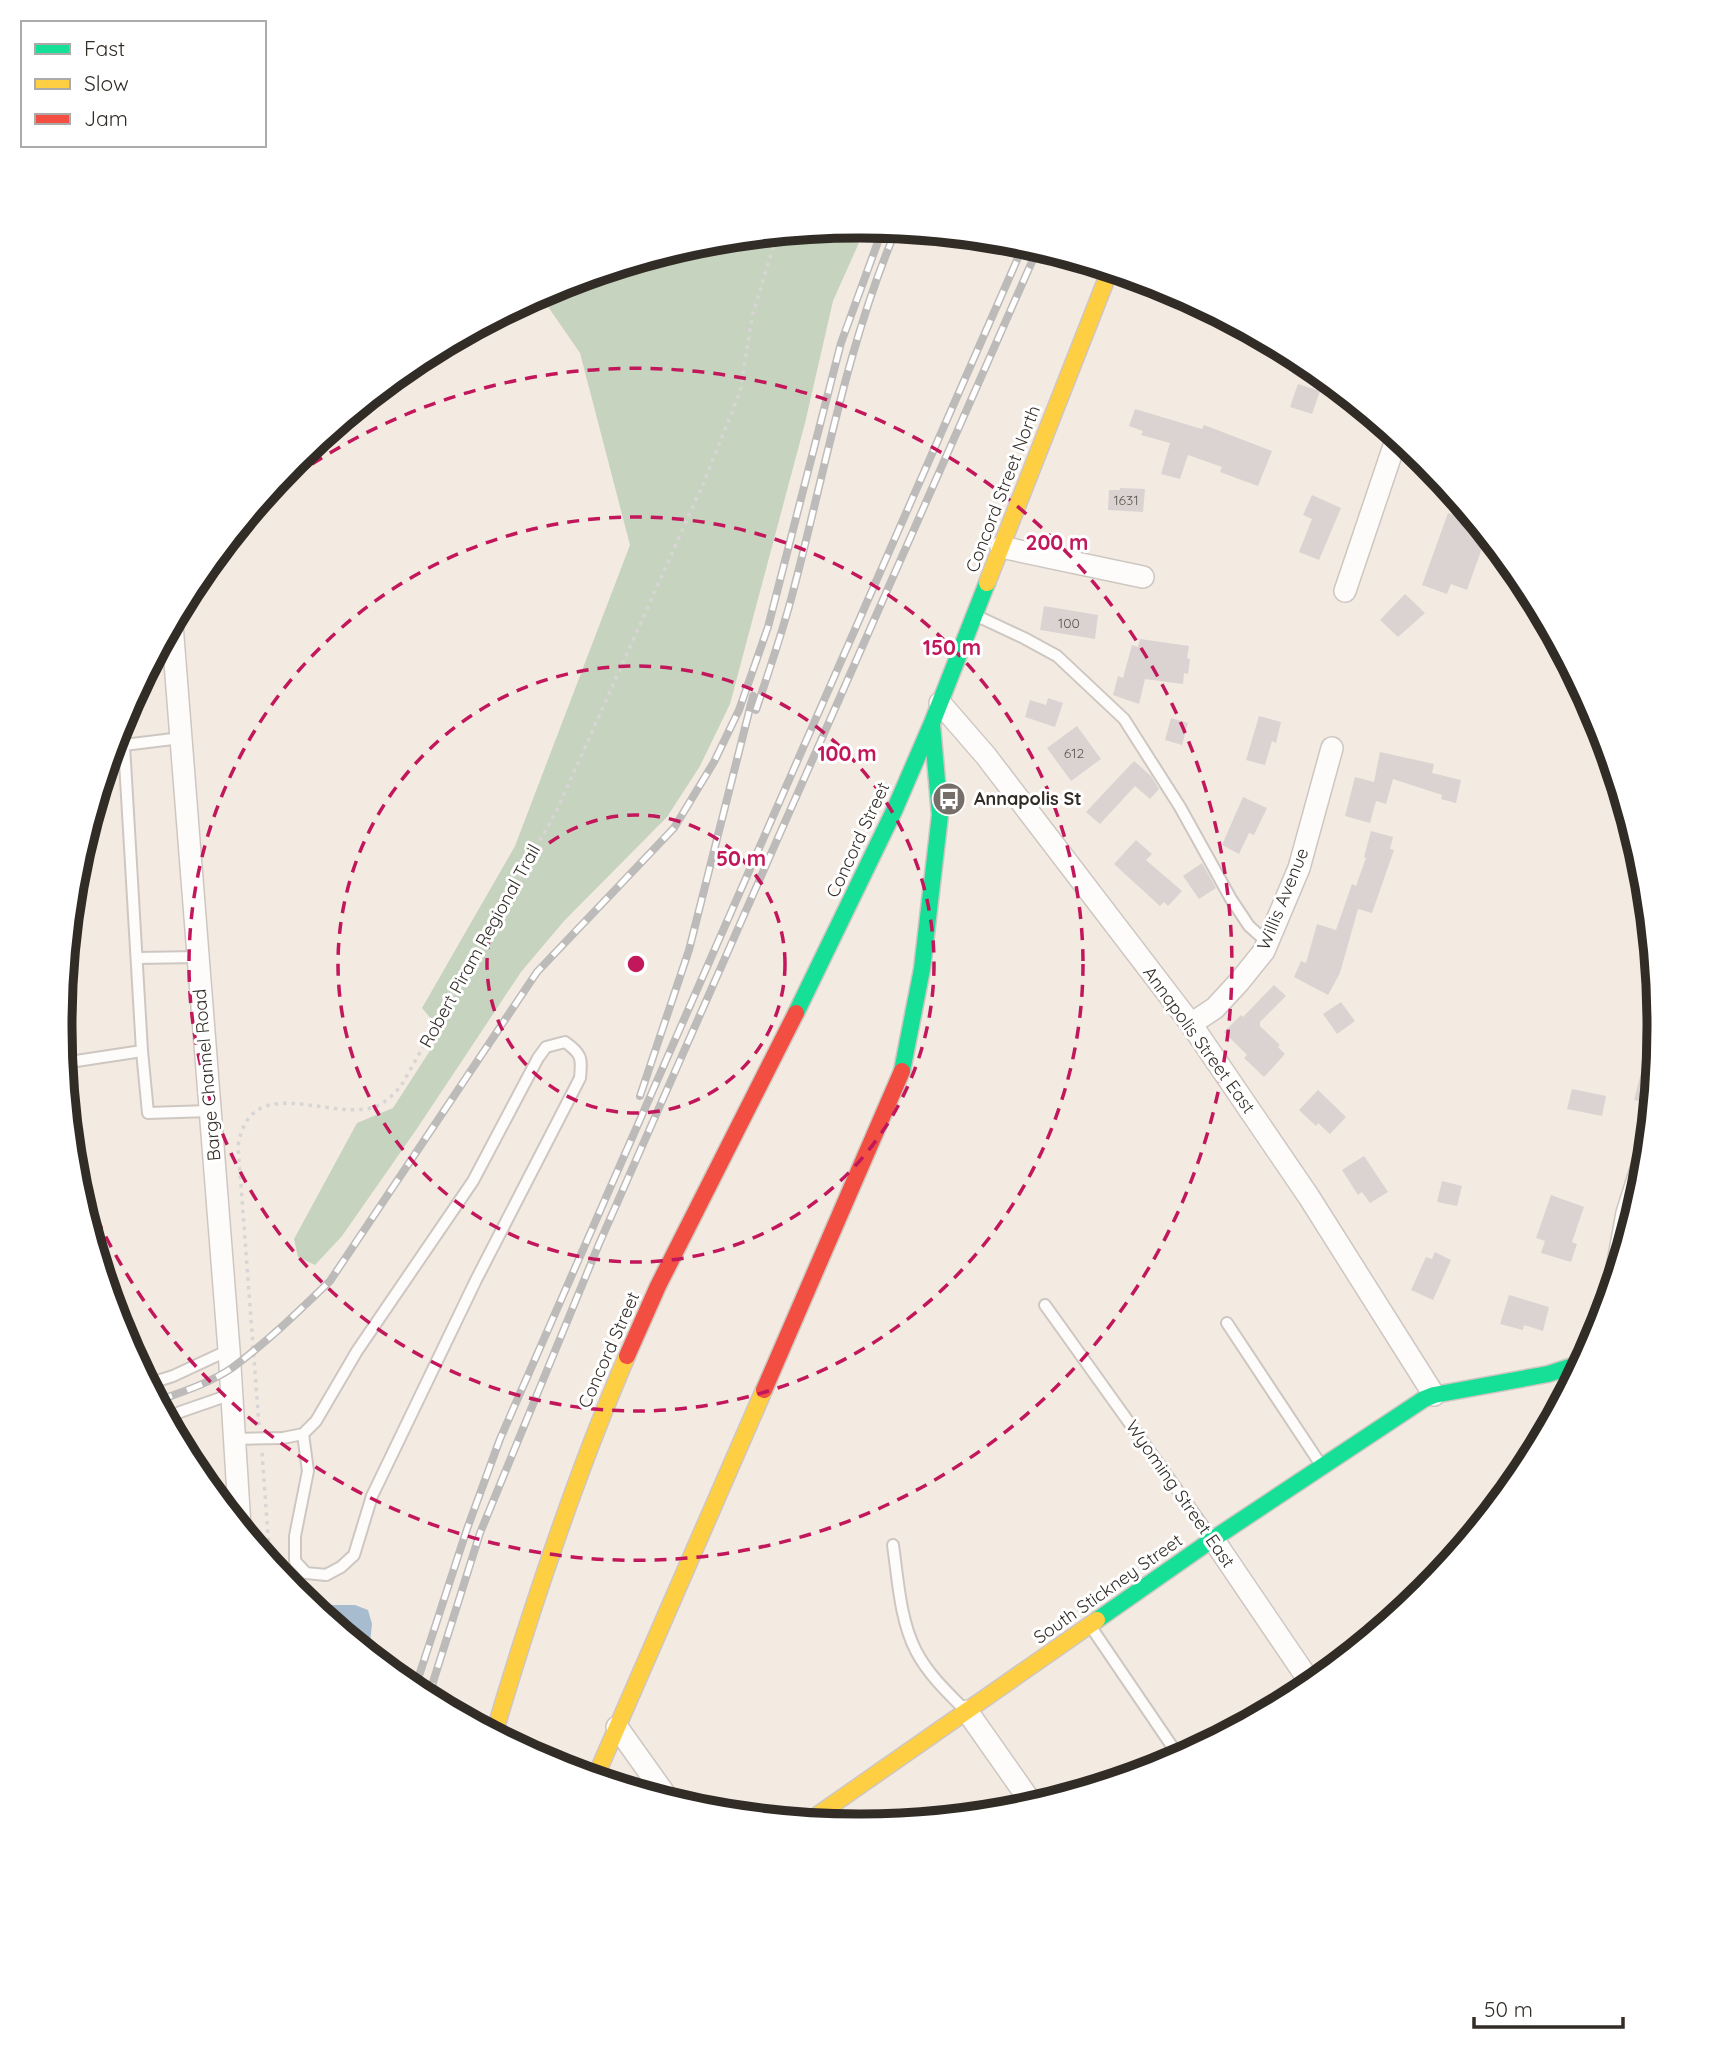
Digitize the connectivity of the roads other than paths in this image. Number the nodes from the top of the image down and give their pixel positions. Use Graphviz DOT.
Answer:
graph roads {
  1 [pos="1107,278"];
  2 [pos="1394,447"];
  3 [pos="1001,547"];
  4 [pos="1143,577"];
  5 [pos="1345,591"];
  6 [pos="975,615"];
  7 [pos="173,639"];
  8 [pos="940,703"];
  9 [pos="932,723"];
  10 [pos="181,738"];
  11 [pos="124,745"];
  12 [pos="124,746"];
  13 [pos="1332,748"];
  14 [pos="1268,943"];
  15 [pos="198,957"];
  16 [pos="138,958"];
  17 [pos="1191,1024"];
  18 [pos="142,1051"];
  19 [pos="73,1062"];
  20 [pos="210,1111"];
  21 [pos="1045,1305"];
  22 [pos="1227,1324"];
  23 [pos="229,1350"];
  24 [pos="1569,1367"];
  25 [pos="157,1382"];
  26 [pos="232,1394"];
  27 [pos="1434,1395"];
  28 [pos="175,1416"];
  29 [pos="303,1434"];
  30 [pos="234,1439"];
  31 [pos="1323,1467"];
  32 [pos="239,1511"];
  33 [pos="1213,1539"];
  34 [pos="893,1545"];
  35 [pos="1089,1625"];
  36 [pos="1305,1675"];
  37 [pos="967,1712"];
  38 [pos="497,1725"];
  39 [pos="617,1727"];
  40 [pos="1173,1748"];
  41 [pos="599,1769"];
  42 [pos="661,1788"];
  43 [pos="1026,1796"];
  44 [pos="821,1813"];
  1 -- 3 [label="street, Concord Street North"];
  2 -- 5 [label="street"];
  3 -- 4 [label="street"];
  3 -- 6 [label="street, Concord Street North"];
  6 -- 8 [label="street, Concord Street North"];
  6 -- 14 [label="lane"];
  7 -- 10 [label="street, Barge Channel Road"];
  8 -- 9 [label="street, Concord Street North"];
  8 -- 17 [label="street, Annapolis Street East"];
  9 -- 38 [label="street, Concord Street"];
  9 -- 39 [label="street"];
  10 -- 11 [label="lane"];
  10 -- 15 [label="street, Barge Channel Road"];
  12 -- 16 [label="lane"];
  13 -- 14 [label="street, Willis Avenue"];
  14 -- 17 [label="street, Willis Avenue"];
  15 -- 16 [label="lane"];
  15 -- 20 [label="street, Barge Channel Road"];
  16 -- 18 [label="lane"];
  17 -- 27 [label="street, Annapolis Street East"];
  18 -- 19 [label="lane"];
  18 -- 20 [label="lane"];
  20 -- 23 [label="street, Barge Channel Road"];
  21 -- 33 [label="lane, Wyoming Street East"];
  22 -- 31 [label="lane"];
  23 -- 25 [label="lane"];
  23 -- 26 [label="street, Barge Channel Road"];
  24 -- 27 [label="street"];
  26 -- 28 [label="lane"];
  26 -- 30 [label="street, Barge Channel Road"];
  27 -- 31 [label="street, South Stickney Street"];
  29 -- 29 [label="lane"];
  29 -- 30 [label="lane"];
  30 -- 32 [label="street, Barge Channel Road"];
  31 -- 33 [label="street, South Stickney Street"];
  33 -- 35 [label="street, South Stickney Street"];
  33 -- 36 [label="street, Wyoming Street East"];
  34 -- 37 [label="lane"];
  35 -- 37 [label="street, South Stickney Street"];
  35 -- 40 [label="lane"];
  37 -- 43 [label="street"];
  37 -- 44 [label="street, South Stickney Street"];
  39 -- 41 [label="street"];
  39 -- 42 [label="street"];
}
